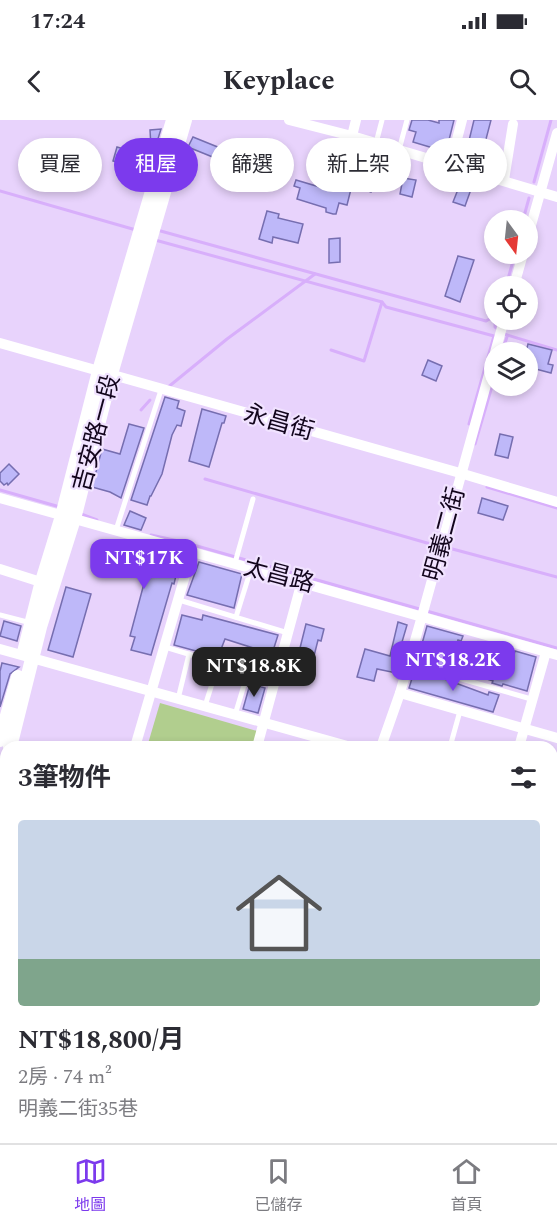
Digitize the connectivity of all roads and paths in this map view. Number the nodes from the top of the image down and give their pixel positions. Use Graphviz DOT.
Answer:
graph roads {
  1 [pos="173,120"];
  2 [pos="185,120"];
  3 [pos="290,120"];
  4 [pos="356,120"];
  5 [pos="382,120"];
  6 [pos="407,120"];
  7 [pos="462,120"];
  8 [pos="306,122"];
  9 [pos="513,124"];
  10 [pos="557,133"];
  11 [pos="352,136"];
  12 [pos="359,138"];
  13 [pos="377,138"];
  14 [pos="402,138"];
  15 [pos="457,138"];
  16 [pos="507,161"];
  17 [pos="507,181"];
  18 [pos="540,193"];
  19 [pos="557,197"];
  20 [pos="535,210"];
  21 [pos="501,330"];
  22 [pos="0,344"];
  23 [pos="105,373"];
  24 [pos="161,390"];
  25 [pos="460,473"];
  26 [pos="0,498"];
  27 [pos="253,499"];
  28 [pos="557,502"];
  29 [pos="68,517"];
  30 [pos="116,530"];
  31 [pos="192,552"];
  32 [pos="235,563"];
  33 [pos="0,569"];
  34 [pos="251,569"];
  35 [pos="302,581"];
  36 [pos="47,584"];
  37 [pos="178,600"];
  38 [pos="0,615"];
  39 [pos="422,616"];
  40 [pos="236,618"];
  41 [pos="36,625"];
  42 [pos="288,633"];
  43 [pos="165,647"];
  44 [pos="0,648"];
  45 [pos="546,652"];
  46 [pos="189,654"];
  47 [pos="557,655"];
  48 [pos="27,656"];
  49 [pos="219,662"];
  50 [pos="407,664"];
  51 [pos="151,692"];
  52 [pos="400,693"];
  53 [pos="177,699"];
  54 [pos="531,699"];
  55 [pos="205,707"];
  56 [pos="460,711"];
  57 [pos="235,715"];
  58 [pos="7,721"];
  59 [pos="265,723"];
  60 [pos="524,730"];
  61 [pos="557,738"];
  62 [pos="0,740"];
  63 [pos="9,741"];
  64 [pos="137,741"];
  65 [pos="259,741"];
  66 [pos="330,741"];
  67 [pos="383,741"];
  68 [pos="452,741"];
  69 [pos="521,741"];
  1 -- 23 [label="street, 吉安路一段"];
  2 -- 23 [label="street, 吉安路一段"];
  3 -- 8 [label="street"];
  4 -- 11 [label="street"];
  5 -- 13 [label="lane"];
  6 -- 14 [label="lane"];
  7 -- 15 [label="street"];
  8 -- 11 [label="street"];
  9 -- 16 [label="street"];
  10 -- 18 [label="street"];
  11 -- 12 [label="street"];
  17 -- 18 [label="street"];
  18 -- 19 [label="street"];
  18 -- 20 [label="street"];
  21 -- 25 [label="street, 明義二街"];
  22 -- 23 [label="street, 永昌街"];
  23 -- 24 [label="street, 永昌街"];
  23 -- 29 [label="street, 吉安路一段"];
  24 -- 25 [label="street, 永昌街"];
  24 -- 30 [label="lane"];
  25 -- 28 [label="street, 永昌街"];
  25 -- 39 [label="street, 明義二街"];
  26 -- 29 [label="street, 太昌路"];
  27 -- 32 [label="lane"];
  29 -- 30 [label="street, 太昌路"];
  29 -- 36 [label="street, 吉安路一段"];
  30 -- 31 [label="street, 太昌路"];
  31 -- 32 [label="street, 太昌路"];
  31 -- 37 [label="street"];
  32 -- 34 [label="street, 太昌路"];
  33 -- 36 [label="street"];
  34 -- 35 [label="street, 太昌路"];
  34 -- 40 [label="lane"];
  35 -- 39 [label="street, 太昌路"];
  35 -- 42 [label="street"];
  36 -- 41 [label="street, 吉安路一段"];
  37 -- 40 [label="lane"];
  37 -- 43 [label="street"];
  38 -- 41 [label="lane"];
  39 -- 45 [label="street, 太昌路"];
  39 -- 50 [label="street, 明義二街"];
  40 -- 42 [label="lane"];
  41 -- 48 [label="street, 吉安路一段"];
  42 -- 59 [label="street"];
  43 -- 46 [label="lane"];
  43 -- 51 [label="street"];
  44 -- 48 [label="street"];
  45 -- 47 [label="street, 太昌路"];
  45 -- 54 [label="street"];
  46 -- 49 [label="lane"];
  46 -- 53 [label="lane"];
  48 -- 51 [label="street"];
  48 -- 58 [label="street, 吉安路一段"];
  49 -- 55 [label="lane"];
  49 -- 57 [label="lane"];
  50 -- 52 [label="street, 明義二街"];
  50 -- 54 [label="lane"];
  51 -- 53 [label="street"];
  51 -- 64 [label="street"];
  52 -- 56 [label="street"];
  52 -- 67 [label="street, 明義二街"];
  53 -- 55 [label="street"];
  54 -- 60 [label="street"];
  55 -- 57 [label="street"];
  56 -- 60 [label="street"];
  56 -- 68 [label="lane"];
  57 -- 59 [label="street"];
  58 -- 62 [label="street, 吉安路一段"];
  58 -- 63 [label="street, 吉安路一段"];
  59 -- 65 [label="street"];
  59 -- 66 [label="street"];
  60 -- 61 [label="street"];
  60 -- 69 [label="street"];
}
